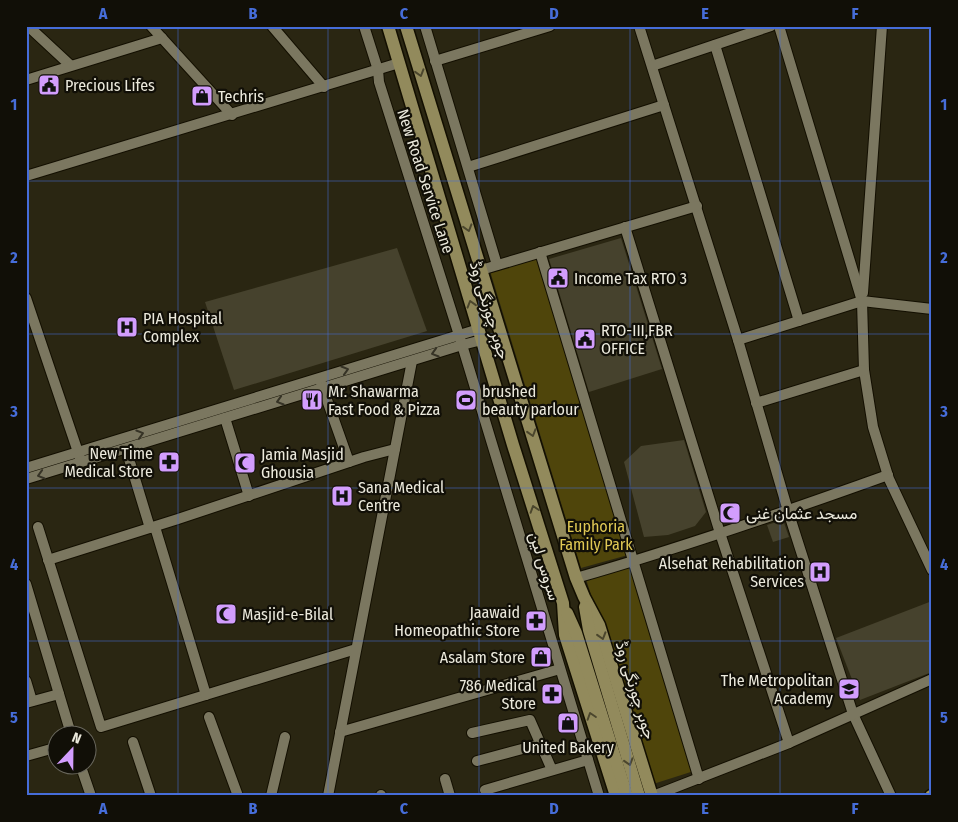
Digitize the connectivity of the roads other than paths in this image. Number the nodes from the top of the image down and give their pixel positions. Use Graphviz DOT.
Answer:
graph roads {
  1 [pos="28,26"];
  2 [pos="151,26"];
  3 [pos="272,26"];
  4 [pos="364,26"];
  5 [pos="388,26"];
  6 [pos="406,26"];
  7 [pos="425,26"];
  8 [pos="550,26"];
  9 [pos="640,26"];
  10 [pos="771,26"];
  11 [pos="779,26"];
  12 [pos="882,26"];
  13 [pos="162,38"];
  14 [pos="715,45"];
  15 [pos="436,61"];
  16 [pos="399,64"];
  17 [pos="70,65"];
  18 [pos="652,66"];
  19 [pos="378,70"];
  20 [pos="26,80"];
  21 [pos="324,87"];
  22 [pos="429,102"];
  23 [pos="664,105"];
  24 [pos="411,106"];
  25 [pos="232,114"];
  26 [pos="436,124"];
  27 [pos="418,130"];
  28 [pos="468,166"];
  29 [pos="26,176"];
  30 [pos="697,206"];
  31 [pos="625,227"];
  32 [pos="540,252"];
  33 [pos="497,265"];
  34 [pos="481,270"];
  35 [pos="26,298"];
  36 [pos="862,301"];
  37 [pos="932,309"];
  38 [pos="799,320"];
  39 [pos="30,322"];
  40 [pos="480,335"];
  41 [pos="461,340"];
  42 [pos="738,340"];
  43 [pos="412,360"];
  44 [pos="864,370"];
  45 [pos="321,383"];
  46 [pos="756,403"];
  47 [pos="225,418"];
  48 [pos="126,449"];
  49 [pos="395,449"];
  50 [pos="80,458"];
  51 [pos="349,462"];
  52 [pos="26,468"];
  53 [pos="888,475"];
  54 [pos="26,479"];
  55 [pos="249,496"];
  56 [pos="788,511"];
  57 [pos="38,527"];
  58 [pos="153,528"];
  59 [pos="720,533"];
  60 [pos="48,560"];
  61 [pos="633,562"];
  62 [pos="932,570"];
  63 [pos="576,578"];
  64 [pos="26,584"];
  65 [pos="584,597"];
  66 [pos="563,602"];
  67 [pos="356,649"];
  68 [pos="560,669"];
  69 [pos="932,679"];
  70 [pos="26,681"];
  71 [pos="59,694"];
  72 [pos="206,695"];
  73 [pos="29,702"];
  74 [pos="853,714"];
  75 [pos="209,717"];
  76 [pos="68,724"];
  77 [pos="340,732"];
  78 [pos="472,732"];
  79 [pos="285,737"];
  80 [pos="133,742"];
  81 [pos="541,744"];
  82 [pos="789,744"];
  83 [pos="48,750"];
  84 [pos="26,756"];
  85 [pos="588,760"];
  86 [pos="477,762"];
  87 [pos="552,770"];
  88 [pos="83,774"];
  89 [pos="446,779"];
  90 [pos="699,779"];
  91 [pos="485,790"];
  92 [pos="91,796"];
  93 [pos="151,796"];
  94 [pos="238,796"];
  95 [pos="271,796"];
  96 [pos="328,796"];
  97 [pos="450,796"];
  98 [pos="599,796"];
  99 [pos="616,796"];
  100 [pos="627,796"];
  101 [pos="639,796"];
  102 [pos="652,796"];
  103 [pos="891,796"];
  1 -- 17 [label="street"];
  2 -- 13 [label="street"];
  3 -- 21 [label="street"];
  4 -- 19 [label="street, New Road Service Lane"];
  5 -- 16 [label="main road, جوہر چورنگی روڈ"];
  6 -- 22 [label="main road, جوہر چورنگی روڈ, one-way"];
  7 -- 15 [label="street"];
  8 -- 15 [label="street"];
  9 -- 18 [label="street"];
  10 -- 14 [label="street"];
  11 -- 36 [label="street"];
  12 -- 36 [label="street"];
  13 -- 17 [label="street"];
  13 -- 25 [label="street"];
  14 -- 18 [label="street"];
  14 -- 38 [label="street"];
  15 -- 28 [label="street"];
  16 -- 19 [label="street"];
  16 -- 24 [label="main road, جوہر چورنگی روڈ"];
  17 -- 20 [label="street"];
  18 -- 23 [label="street"];
  19 -- 21 [label="street"];
  19 -- 41 [label="street, New Road Service Lane"];
  21 -- 25 [label="street"];
  22 -- 24 [label="main road"];
  22 -- 26 [label="main road, جوہر چورنگی روڈ"];
  23 -- 28 [label="street"];
  23 -- 30 [label="street"];
  24 -- 27 [label="main road, جوہر چورنگی روڈ"];
  25 -- 29 [label="street"];
  26 -- 27 [label="main road"];
  26 -- 34 [label="main road, جوہر چورنگی روڈ, one-way"];
  40 -- 27 [label="main road, جوہر چورنگی روڈ, one-way"];
  28 -- 33 [label="street"];
  30 -- 31 [label="street"];
  30 -- 42 [label="street"];
  31 -- 32 [label="street"];
  31 -- 59 [label="street"];
  32 -- 33 [label="street"];
  32 -- 61 [label="street"];
  33 -- 34 [label="street"];
  34 -- 63 [label="main road, جوہر چورنگی روڈ, one-way"];
  35 -- 39 [label="street"];
  36 -- 37 [label="street"];
  36 -- 38 [label="street"];
  36 -- 44 [label="street"];
  38 -- 42 [label="street"];
  39 -- 50 [label="street"];
  40 -- 41 [label="street"];
  66 -- 40 [label="main road, جوہر چورنگی روڈ, one-way"];
  41 -- 43 [label="street, one-way"];
  45 -- 41 [label="street, one-way"];
  41 -- 68 [label="street, سروس لین"];
  42 -- 46 [label="street"];
  43 -- 45 [label="street"];
  43 -- 49 [label="street"];
  44 -- 46 [label="street"];
  44 -- 53 [label="street"];
  45 -- 47 [label="street, one-way"];
  50 -- 45 [label="street, one-way"];
  45 -- 51 [label="street"];
  46 -- 56 [label="street"];
  47 -- 48 [label="street"];
  47 -- 55 [label="street"];
  48 -- 50 [label="street"];
  48 -- 58 [label="street"];
  49 -- 51 [label="street"];
  49 -- 67 [label="street"];
  50 -- 52 [label="street"];
  50 -- 54 [label="street, one-way"];
  51 -- 55 [label="street"];
  53 -- 56 [label="street"];
  53 -- 62 [label="street"];
  55 -- 58 [label="street"];
  56 -- 59 [label="street"];
  56 -- 74 [label="street"];
  57 -- 60 [label="street"];
  58 -- 60 [label="street"];
  58 -- 72 [label="street"];
  59 -- 61 [label="street"];
  59 -- 82 [label="street"];
  60 -- 72 [label="street"];
  61 -- 63 [label="street"];
  61 -- 90 [label="street"];
  63 -- 65 [label="main road, جوہر چورنگی روڈ"];
  64 -- 71 [label="street"];
  65 -- 101 [label="main road, جوہر چورنگی روڈ, one-way"];
  65 -- 102 [label="main road, جوہر چورنگی روڈ, one-way"];
  99 -- 66 [label="main road, جوہر چورنگی روڈ, one-way"];
  66 -- 100 [label="main road, جوہر چورنگی روڈ"];
  67 -- 72 [label="street"];
  67 -- 77 [label="street"];
  68 -- 77 [label="street"];
  68 -- 85 [label="street, سروس لین"];
  69 -- 74 [label="street"];
  70 -- 73 [label="street"];
  71 -- 73 [label="street"];
  71 -- 76 [label="street"];
  74 -- 82 [label="street"];
  74 -- 103 [label="street"];
  75 -- 94 [label="street"];
  77 -- 96 [label="street"];
  78 -- 81 [label="street"];
  79 -- 95 [label="street"];
  80 -- 93 [label="street"];
  81 -- 86 [label="street"];
  81 -- 87 [label="street"];
  82 -- 90 [label="street"];
  83 -- 84 [label="street"];
  85 -- 87 [label="street"];
  85 -- 98 [label="street, سروس لین"];
  87 -- 91 [label="street"];
  88 -- 92 [label="street"];
  89 -- 97 [label="street"];
  90 -- 102 [label="street"];
}
